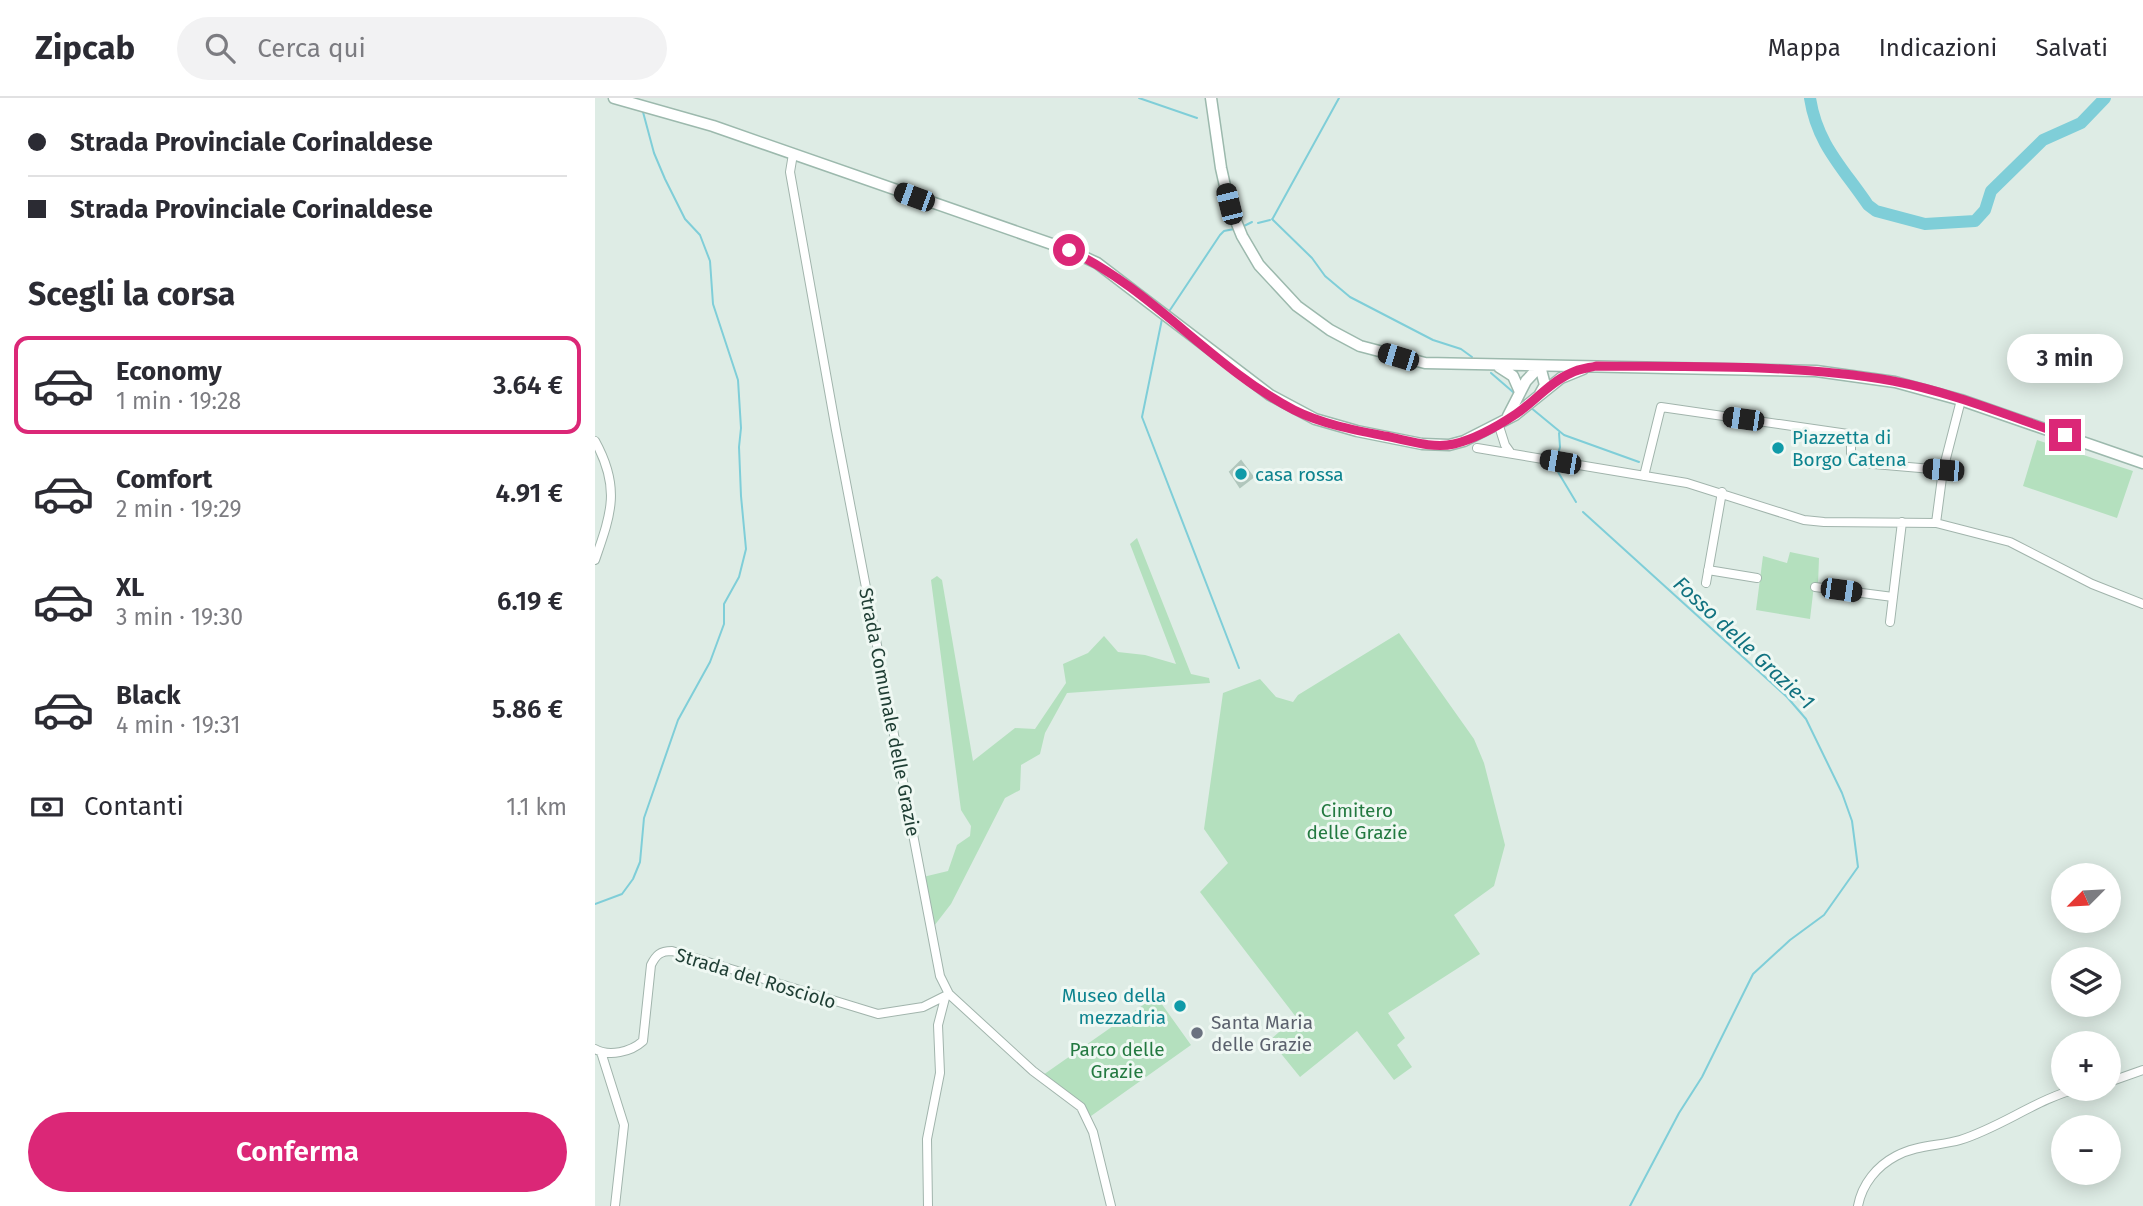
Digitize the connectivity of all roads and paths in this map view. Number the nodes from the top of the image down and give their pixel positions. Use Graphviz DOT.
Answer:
graph roads {
  1 [pos="614,98"];
  2 [pos="1211,98"];
  3 [pos="793,154"];
  4 [pos="1490,364"];
  5 [pos="1540,366"];
  6 [pos="1596,366"];
  7 [pos="1520,392"];
  8 [pos="1541,394"];
  9 [pos="1961,400"];
  10 [pos="1498,423"];
  11 [pos="595,441"];
  12 [pos="1477,448"];
  13 [pos="1510,452"];
  14 [pos="2143,463"];
  15 [pos="1943,470"];
  16 [pos="1644,476"];
  17 [pos="1722,492"];
  18 [pos="1902,522"];
  19 [pos="1936,523"];
  20 [pos="595,560"];
  21 [pos="1708,570"];
  22 [pos="1757,578"];
  23 [pos="1706,583"];
  24 [pos="1815,587"];
  25 [pos="1893,597"];
  26 [pos="2143,604"];
  27 [pos="1890,622"];
  28 [pos="947,996"];
  29 [pos="598,1050"];
  30 [pos="2143,1070"];
  31 [pos="2121,1078"];
  32 [pos="2051,1099"];
  33 [pos="615,1206"];
  34 [pos="927,1206"];
  35 [pos="1111,1206"];
  36 [pos="1858,1206"];
  1 -- 3 [label="street"];
  2 -- 4 [label="street"];
  3 -- 10 [label="street"];
  3 -- 28 [label="street, Strada Comunale delle Grazie"];
  4 -- 5 [label="street"];
  4 -- 7 [label="street"];
  5 -- 6 [label="street"];
  5 -- 7 [label="street"];
  5 -- 8 [label="street"];
  6 -- 8 [label="street"];
  6 -- 9 [label="street"];
  7 -- 10 [label="street"];
  8 -- 10 [label="street"];
  9 -- 14 [label="street"];
  9 -- 15 [label="street"];
  10 -- 13 [label="street"];
  11 -- 20 [label="street"];
  12 -- 13 [label="street"];
  13 -- 16 [label="street"];
  15 -- 16 [label="street"];
  15 -- 19 [label="street"];
  16 -- 17 [label="street"];
  17 -- 18 [label="street"];
  17 -- 21 [label="street"];
  18 -- 19 [label="street"];
  18 -- 25 [label="street"];
  19 -- 26 [label="street"];
  21 -- 22 [label="street"];
  21 -- 23 [label="street"];
  24 -- 25 [label="street"];
  25 -- 27 [label="street"];
  28 -- 29 [label="street, Strada del Rosciolo"];
  28 -- 34 [label="street"];
  28 -- 35 [label="street, Strada Comunale delle Grazie"];
  29 -- 33 [label="street"];
  30 -- 31 [label="street"];
  32 -- 36 [label="street"];
}
